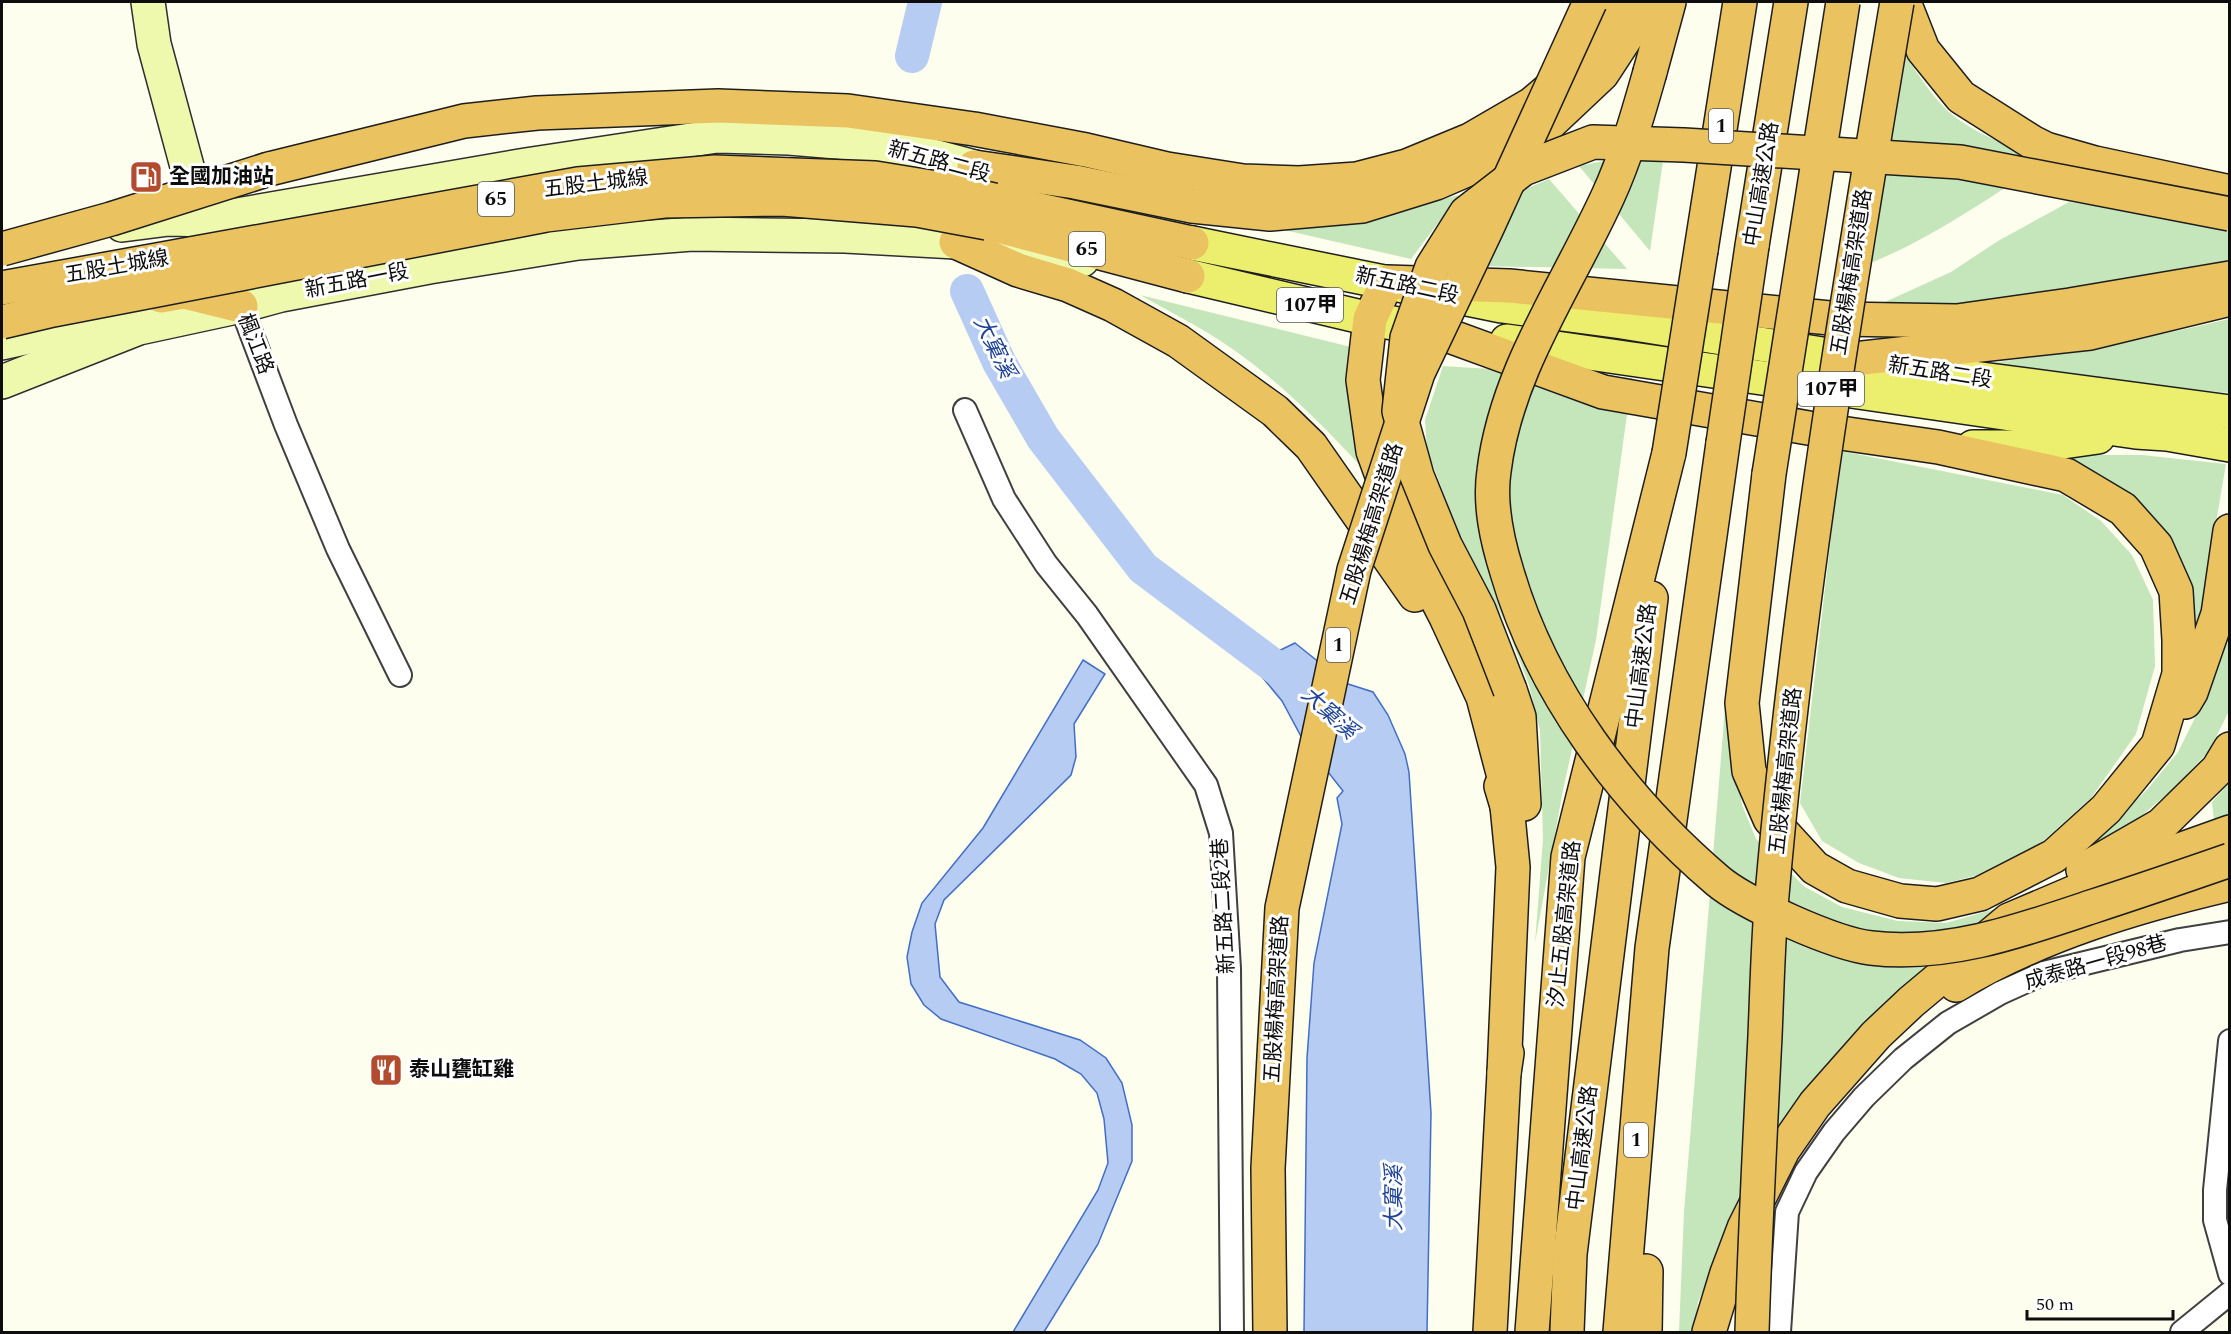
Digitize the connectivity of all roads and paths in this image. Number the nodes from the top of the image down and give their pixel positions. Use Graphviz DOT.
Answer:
graph roads {
  1 [pos="148,2"];
  2 [pos="1590,2"];
  3 [pos="1621,2"];
  4 [pos="1645,2"];
  5 [pos="1669,2"];
  6 [pos="1740,2"];
  7 [pos="1791,2"];
  8 [pos="1843,2"];
  9 [pos="1898,2"];
  10 [pos="1904,2"];
  11 [pos="974,168"];
  12 [pos="2229,192"];
  13 [pos="990,211"];
  14 [pos="2229,214"];
  15 [pos="208,220"];
  16 [pos="956,242"];
  17 [pos="578,243"];
  18 [pos="1192,243"];
  19 [pos="2,247"];
  20 [pos="80,265"];
  21 [pos="1188,276"];
  22 [pos="2,278"];
  23 [pos="2229,278"];
  24 [pos="1387,282"];
  25 [pos="2,287"];
  26 [pos="2229,299"];
  27 [pos="241,306"];
  28 [pos="1370,319"];
  29 [pos="2,320"];
  30 [pos="139,328"];
  31 [pos="1433,330"];
  32 [pos="2,343"];
  33 [pos="1854,359"];
  34 [pos="2,382"];
  35 [pos="965,410"];
  36 [pos="2229,412"];
  37 [pos="2136,432"];
  38 [pos="2229,445"];
  39 [pos="1938,447"];
  40 [pos="1669,453"];
  41 [pos="2229,531"];
  42 [pos="400,675"];
  43 [pos="2158,745"];
  44 [pos="2229,750"];
  45 [pos="1507,806"];
  46 [pos="2229,832"];
  47 [pos="2229,860"];
  48 [pos="2229,884"];
  49 [pos="2009,920"];
  50 [pos="2229,932"];
  51 [pos="1652,948"];
  52 [pos="2229,1041"];
  53 [pos="1504,1073"];
  54 [pos="1815,1104"];
  55 [pos="2229,1274"];
  56 [pos="2229,1293"];
  57 [pos="1232,1332"];
  58 [pos="1270,1332"];
  59 [pos="1490,1332"];
  60 [pos="1532,1332"];
  61 [pos="1567,1332"];
  62 [pos="1620,1332"];
  63 [pos="1645,1332"];
  64 [pos="1710,1332"];
  65 [pos="1752,1332"];
  66 [pos="1779,1332"];
  67 [pos="2182,1332"];
  1 -- 15 [label="main road, 楓江路"];
  2 -- 58 [label="highway, 五股楊梅高架道路 / 1, bridge"];
  3 -- 19 [label="highway, bridge"];
  4 -- 11 [label="highway"];
  5 -- 47 [label="highway, bridge"];
  6 -- 40 [label="highway, 中山高速公路 / 1, bridge"];
  7 -- 51 [label="highway, 中山高速公路 / 1, bridge"];
  8 -- 43 [label="highway, bridge"];
  9 -- 65 [label="highway, 五股楊梅高架道路, bridge"];
  10 -- 12 [label="highway"];
  11 -- 15 [label="main road, 新五路二段 / 107甲"];
  11 -- 18 [label="main road, 新五路二段 / 107甲"];
  13 -- 18 [label="highway, 五股土城線 / 65"];
  13 -- 21 [label="highway, 五股土城線 / 65"];
  13 -- 25 [label="highway, 五股土城線 / 65, bridge"];
  13 -- 29 [label="highway, 五股土城線 / 65, bridge"];
  14 -- 53 [label="highway, bridge"];
  15 -- 19 [label="main road, 107甲"];
  15 -- 20 [label="main road, 107甲"];
  15 -- 27 [label="main road, 楓江路"];
  16 -- 17 [label="main road, 新五路二段 / 107甲"];
  16 -- 21 [label="main road, 新五路二段 / 107甲"];
  16 -- 45 [label="highway"];
  17 -- 27 [label="main road, 新五路一段 / 107甲"];
  18 -- 24 [label="main road, 新五路二段 / 107甲"];
  20 -- 22 [label="main road, 107甲"];
  20 -- 25 [label="highway"];
  21 -- 28 [label="main road, 新五路二段 / 107甲"];
  23 -- 24 [label="highway"];
  24 -- 28 [label="highway"];
  24 -- 33 [label="main road, 新五路二段 / 107甲"];
  26 -- 33 [label="highway"];
  27 -- 29 [label="highway"];
  27 -- 30 [label="main road, 新五路一段 / 107甲"];
  27 -- 42 [label="street, 楓江路"];
  28 -- 31 [label="main road, 新五路二段 / 107甲"];
  28 -- 45 [label="highway"];
  30 -- 32 [label="main road, 新五路一段 / 107甲"];
  30 -- 34 [label="main road, 新五路一段 / 107甲"];
  31 -- 37 [label="main road, 新五路二段 / 107甲"];
  31 -- 39 [label="highway"];
  33 -- 36 [label="main road, 新五路二段 / 107甲"];
  35 -- 57 [label="street, 新五路二段2巷"];
  37 -- 38 [label="main road, 新五路二段 / 107甲"];
  37 -- 39 [label="main road"];
  39 -- 43 [label="highway"];
  40 -- 60 [label="highway, 汐止五股高架道路 / 1"];
  40 -- 61 [label="highway, 中山高速公路 / 1"];
  41 -- 43 [label="highway"];
  44 -- 49 [label="highway"];
  45 -- 53 [label="highway"];
  46 -- 49 [label="highway"];
  48 -- 54 [label="highway"];
  49 -- 54 [label="highway"];
  50 -- 66 [label="street, 成泰路一段98巷"];
  51 -- 62 [label="highway, 中山高速公路 / 1"];
  51 -- 63 [label="highway, 1"];
  52 -- 55 [label="street"];
  53 -- 59 [label="highway"];
  54 -- 64 [label="highway"];
  56 -- 67 [label="street"];
}
